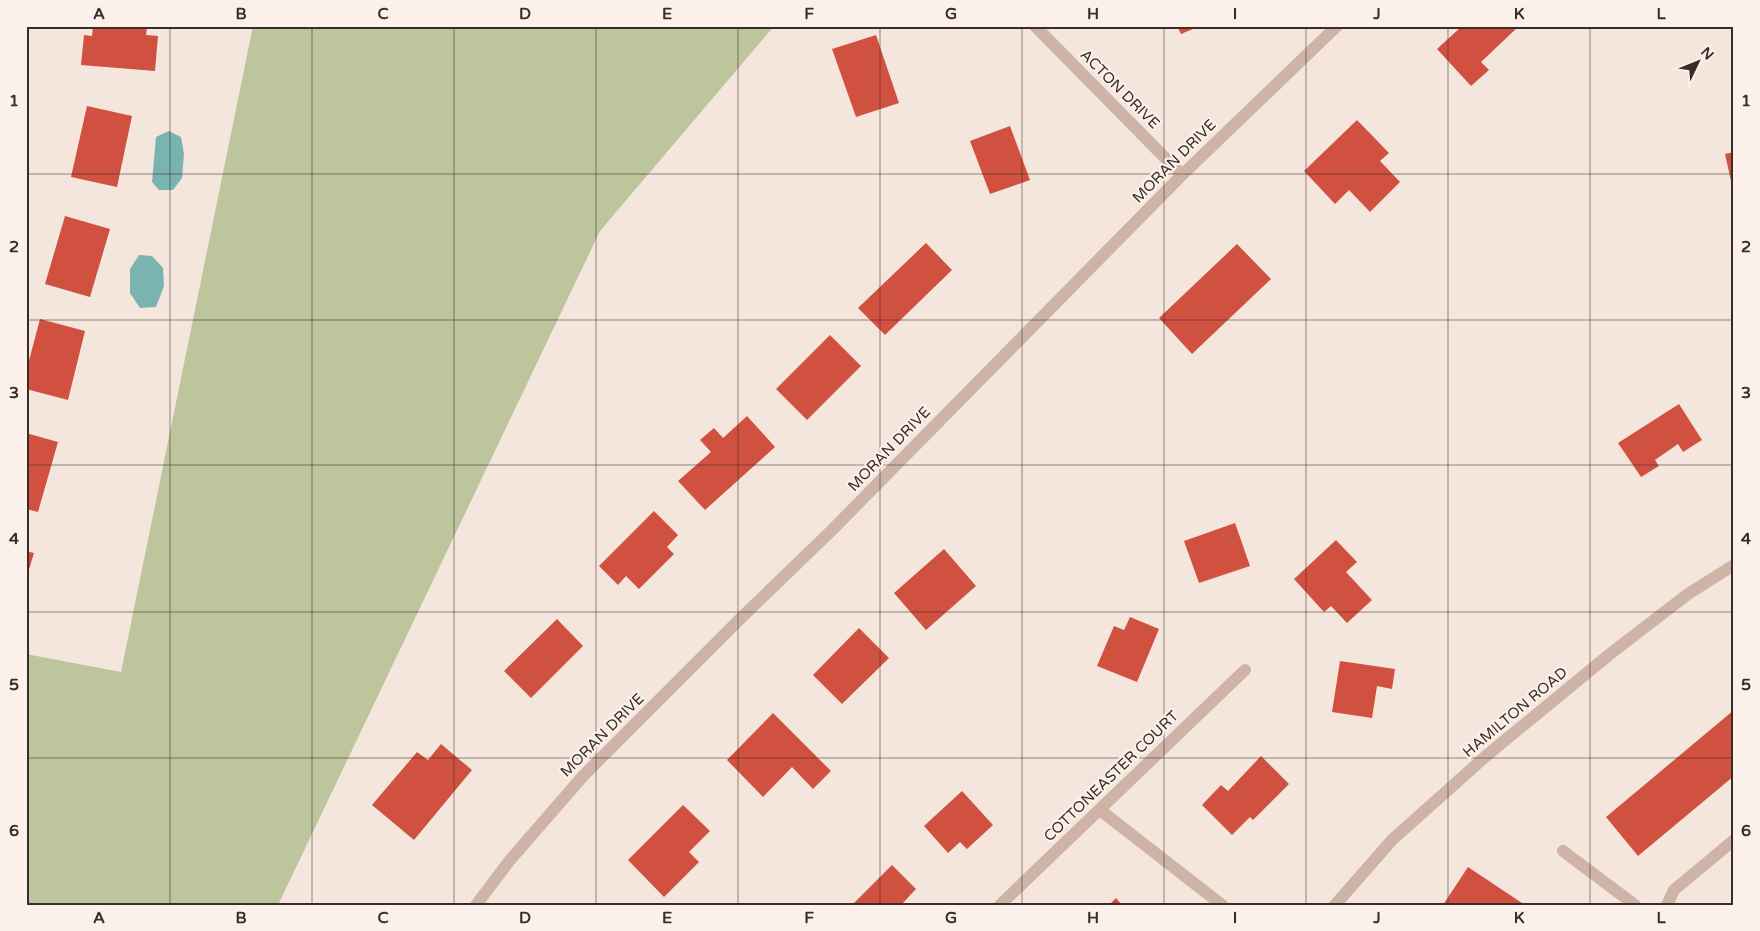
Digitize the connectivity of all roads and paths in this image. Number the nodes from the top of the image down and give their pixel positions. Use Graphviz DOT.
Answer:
graph roads {
  1 [pos="1035,26"];
  2 [pos="1337,26"];
  3 [pos="1182,175"];
  4 [pos="1734,566"];
  5 [pos="1244,670"];
  6 [pos="1100,810"];
  7 [pos="1734,840"];
  8 [pos="1563,851"];
  9 [pos="476,905"];
  10 [pos="1000,905"];
  11 [pos="1222,905"];
  12 [pos="1335,905"];
  13 [pos="1634,905"];
  14 [pos="1667,905"];
  1 -- 3 [label="street, ACTON DRIVE"];
  2 -- 3 [label="street, MORAN DRIVE"];
  3 -- 9 [label="street, MORAN DRIVE"];
  4 -- 12 [label="street, HAMILTON ROAD"];
  5 -- 6 [label="street, COTTONEASTER COURT"];
  6 -- 10 [label="street, COTTONEASTER COURT"];
  6 -- 11 [label="street"];
  7 -- 14 [label="street"];
  8 -- 13 [label="street"];
}
